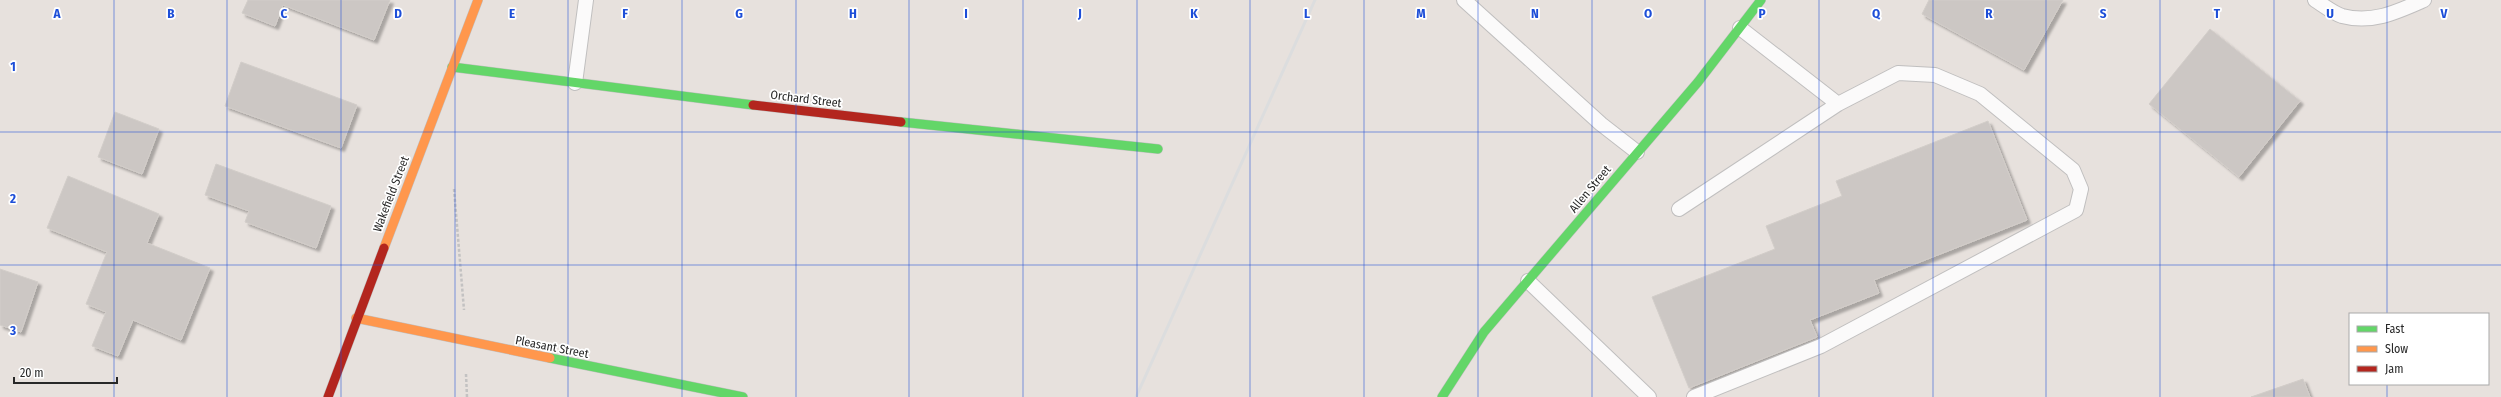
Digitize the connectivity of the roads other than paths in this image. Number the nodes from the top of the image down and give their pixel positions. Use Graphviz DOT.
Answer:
graph roads {
  1 [pos="478,0"];
  2 [pos="586,0"];
  3 [pos="1464,0"];
  4 [pos="1760,0"];
  5 [pos="2315,0"];
  6 [pos="2424,0"];
  7 [pos="1740,28"];
  8 [pos="452,67"];
  9 [pos="575,83"];
  10 [pos="1838,104"];
  11 [pos="1158,149"];
  12 [pos="1637,152"];
  13 [pos="1679,209"];
  14 [pos="1528,281"];
  15 [pos="356,318"];
  16 [pos="328,397"];
  17 [pos="743,397"];
  18 [pos="1442,397"];
  19 [pos="1649,397"];
  20 [pos="1694,397"];
  1 -- 8 [label="street, Wakefield Street"];
  2 -- 9 [label="lane"];
  3 -- 12 [label="lane"];
  4 -- 7 [label="street, Allen Street"];
  5 -- 6 [label="lane"];
  7 -- 10 [label="lane"];
  7 -- 12 [label="street, Allen Street"];
  8 -- 9 [label="street, Orchard Street"];
  8 -- 15 [label="street, Wakefield Street"];
  9 -- 11 [label="street, Orchard Street"];
  10 -- 13 [label="lane"];
  10 -- 20 [label="lane"];
  12 -- 14 [label="street, Allen Street"];
  14 -- 18 [label="street, Allen Street"];
  14 -- 19 [label="lane"];
  15 -- 16 [label="street, Wakefield Street"];
  15 -- 17 [label="street, Pleasant Street"];
}
